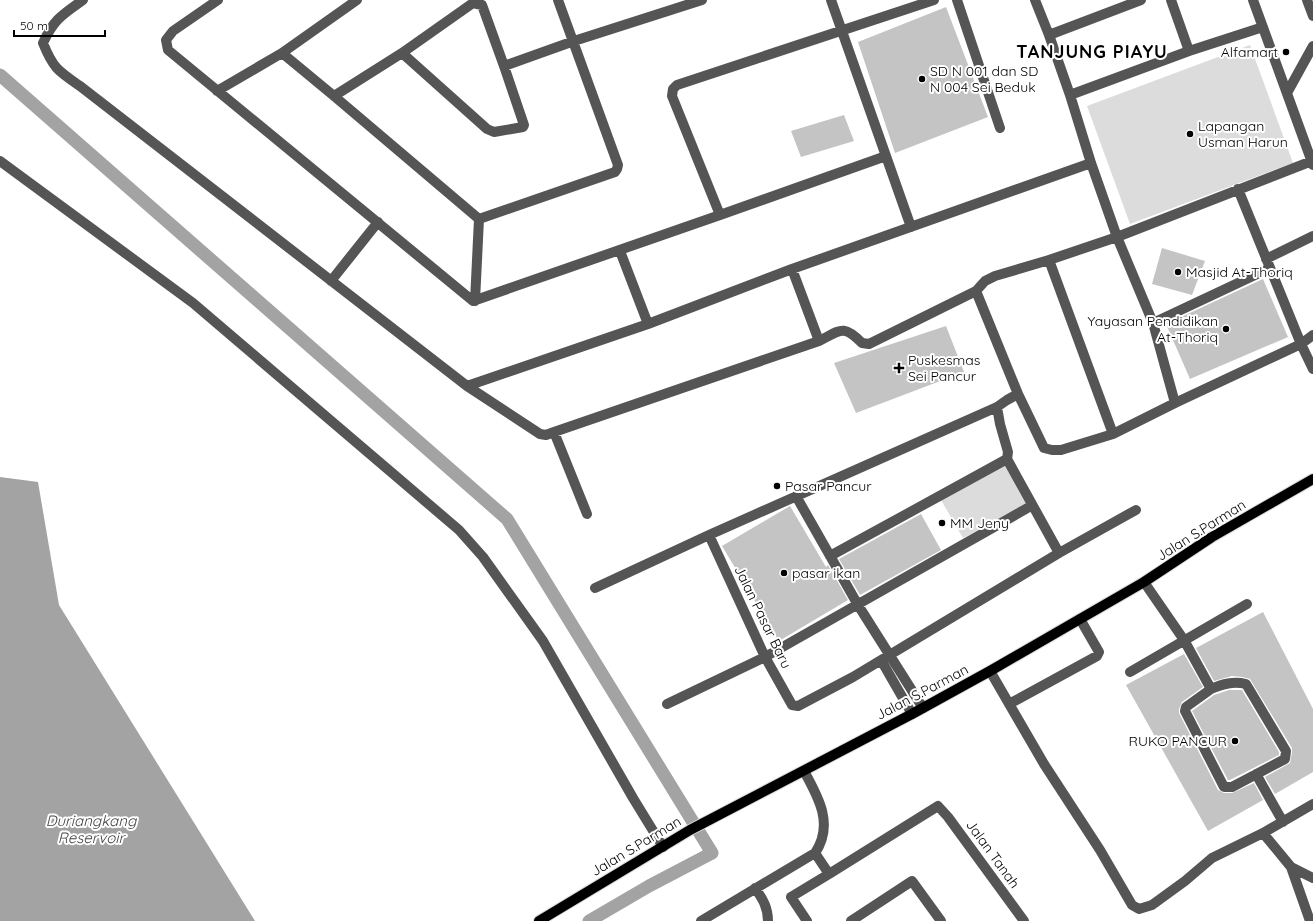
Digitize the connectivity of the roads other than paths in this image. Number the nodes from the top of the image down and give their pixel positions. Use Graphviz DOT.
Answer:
graph roads {
  1 [pos="83,0"];
  2 [pos="218,0"];
  3 [pos="357,0"];
  4 [pos="558,0"];
  5 [pos="702,0"];
  6 [pos="831,0"];
  7 [pos="934,0"];
  8 [pos="957,0"];
  9 [pos="1035,0"];
  10 [pos="1141,0"];
  11 [pos="1171,0"];
  12 [pos="1253,0"];
  13 [pos="1307,0"];
  14 [pos="1313,16"];
  15 [pos="1263,27"];
  16 [pos="841,30"];
  17 [pos="1049,35"];
  18 [pos="574,41"];
  19 [pos="1313,46"];
  20 [pos="1189,51"];
  21 [pos="282,53"];
  22 [pos="402,53"];
  23 [pos="504,66"];
  24 [pos="217,91"];
  25 [pos="1287,93"];
  26 [pos="1070,95"];
  27 [pos="334,96"];
  28 [pos="1000,128"];
  29 [pos="886,156"];
  30 [pos="0,161"];
  31 [pos="1091,163"];
  32 [pos="1312,163"];
  33 [pos="1238,189"];
  34 [pos="720,215"];
  35 [pos="478,219"];
  36 [pos="378,222"];
  37 [pos="912,226"];
  38 [pos="1313,236"];
  39 [pos="1117,237"];
  40 [pos="620,251"];
  41 [pos="1049,260"];
  42 [pos="1268,263"];
  43 [pos="792,269"];
  44 [pos="331,281"];
  45 [pos="976,291"];
  46 [pos="475,301"];
  47 [pos="1153,323"];
  48 [pos="648,324"];
  49 [pos="1313,335"];
  50 [pos="819,341"];
  51 [pos="1301,344"];
  52 [pos="1313,369"];
  53 [pos="467,386"];
  54 [pos="1018,394"];
  55 [pos="1175,403"];
  56 [pos="997,407"];
  57 [pos="554,432"];
  58 [pos="1113,434"];
  59 [pos="1007,459"];
  60 [pos="1313,479"];
  61 [pos="796,496"];
  62 [pos="1032,506"];
  63 [pos="1136,510"];
  64 [pos="587,514"];
  65 [pos="709,536"];
  66 [pos="1059,553"];
  67 [pos="830,556"];
  68 [pos="1144,582"];
  69 [pos="595,588"];
  70 [pos="1247,604"];
  71 [pos="858,605"];
  72 [pos="1080,619"];
  73 [pos="1184,640"];
  74 [pos="890,655"];
  75 [pos="765,657"];
  76 [pos="881,660"];
  77 [pos="990,671"];
  78 [pos="1130,672"];
  79 [pos="1211,689"];
  80 [pos="667,704"];
  81 [pos="1009,704"];
  82 [pos="923,708"];
  83 [pos="912,714"];
  84 [pos="804,771"];
  85 [pos="1256,774"];
  86 [pos="1313,804"];
  87 [pos="1282,822"];
  88 [pos="1262,833"];
  89 [pos="663,847"];
  90 [pos="815,853"];
  91 [pos="1291,867"];
  92 [pos="829,874"];
  93 [pos="1313,878"];
  94 [pos="755,888"];
  95 [pos="539,921"];
  96 [pos="701,921"];
  97 [pos="768,921"];
  98 [pos="807,921"];
  99 [pos="851,921"];
  100 [pos="941,921"];
  101 [pos="1024,921"];
  102 [pos="1310,921"];
  1 -- 44 [label="street"];
  2 -- 24 [label="street"];
  3 -- 21 [label="street"];
  4 -- 18 [label="street"];
  5 -- 18 [label="street"];
  6 -- 16 [label="street"];
  7 -- 16 [label="street"];
  8 -- 28 [label="street"];
  9 -- 17 [label="street"];
  10 -- 17 [label="street"];
  11 -- 20 [label="street"];
  12 -- 15 [label="street"];
  13 -- 14 [label="street"];
  15 -- 20 [label="street"];
  15 -- 25 [label="street"];
  16 -- 29 [label="street"];
  16 -- 34 [label="street"];
  17 -- 26 [label="street"];
  18 -- 23 [label="street"];
  18 -- 35 [label="street"];
  19 -- 25 [label="street"];
  20 -- 26 [label="street"];
  21 -- 24 [label="street"];
  21 -- 27 [label="street"];
  22 -- 23 [label="street"];
  22 -- 23 [label="street"];
  22 -- 27 [label="street"];
  24 -- 36 [label="street"];
  25 -- 32 [label="street"];
  26 -- 31 [label="street"];
  27 -- 35 [label="street"];
  29 -- 34 [label="street"];
  29 -- 37 [label="street"];
  30 -- 89 [label="street"];
  31 -- 37 [label="street"];
  31 -- 39 [label="street"];
  32 -- 33 [label="street"];
  33 -- 39 [label="street"];
  33 -- 42 [label="street"];
  34 -- 40 [label="street"];
  35 -- 46 [label="street"];
  36 -- 44 [label="street"];
  36 -- 46 [label="street"];
  37 -- 43 [label="street"];
  38 -- 42 [label="street"];
  39 -- 41 [label="street"];
  39 -- 47 [label="street"];
  40 -- 46 [label="street"];
  40 -- 48 [label="street"];
  41 -- 45 [label="street"];
  41 -- 58 [label="street"];
  42 -- 47 [label="street"];
  42 -- 51 [label="street"];
  43 -- 48 [label="street"];
  43 -- 50 [label="street"];
  44 -- 53 [label="street"];
  45 -- 50 [label="street"];
  45 -- 54 [label="street"];
  47 -- 55 [label="street"];
  48 -- 53 [label="street"];
  49 -- 51 [label="street"];
  50 -- 57 [label="street"];
  51 -- 52 [label="street"];
  51 -- 55 [label="street"];
  53 -- 57 [label="street"];
  54 -- 56 [label="street"];
  54 -- 58 [label="street"];
  55 -- 58 [label="street"];
  56 -- 59 [label="street"];
  56 -- 61 [label="street"];
  57 -- 64 [label="street"];
  59 -- 62 [label="street"];
  59 -- 67 [label="street"];
  60 -- 68 [label="main road, Jalan S.Parman"];
  61 -- 65 [label="street"];
  61 -- 67 [label="street"];
  62 -- 66 [label="street"];
  62 -- 71 [label="street"];
  63 -- 66 [label="street"];
  65 -- 69 [label="street"];
  65 -- 75 [label="street, Jalan Pasar Baru"];
  66 -- 74 [label="street"];
  67 -- 71 [label="street"];
  68 -- 72 [label="main road, Jalan S.Parman"];
  68 -- 73 [label="street"];
  70 -- 73 [label="street"];
  71 -- 74 [label="street"];
  71 -- 75 [label="street"];
  72 -- 77 [label="main road, Jalan S.Parman"];
  72 -- 81 [label="street"];
  73 -- 78 [label="street"];
  73 -- 79 [label="street"];
  74 -- 76 [label="street"];
  74 -- 82 [label="street"];
  75 -- 76 [label="street, Jalan Pasar Baru"];
  75 -- 80 [label="street"];
  76 -- 83 [label="street"];
  77 -- 81 [label="street"];
  77 -- 82 [label="main road, Jalan S.Parman"];
  79 -- 85 [label="street"];
  79 -- 85 [label="street"];
  81 -- 88 [label="street"];
  82 -- 83 [label="main road, Jalan S.Parman"];
  83 -- 84 [label="main road, Jalan S.Parman"];
  84 -- 89 [label="main road, Jalan S.Parman"];
  84 -- 90 [label="street"];
  85 -- 87 [label="street"];
  86 -- 87 [label="street"];
  87 -- 88 [label="street"];
  88 -- 91 [label="street"];
  89 -- 95 [label="main road, Jalan S.Parman"];
  90 -- 92 [label="street"];
  90 -- 94 [label="street"];
  91 -- 93 [label="street"];
  91 -- 102 [label="street"];
  92 -- 98 [label="street"];
  92 -- 101 [label="street, Jalan Tanah"];
  94 -- 96 [label="street"];
  94 -- 97 [label="street"];
  99 -- 100 [label="street"];
}
